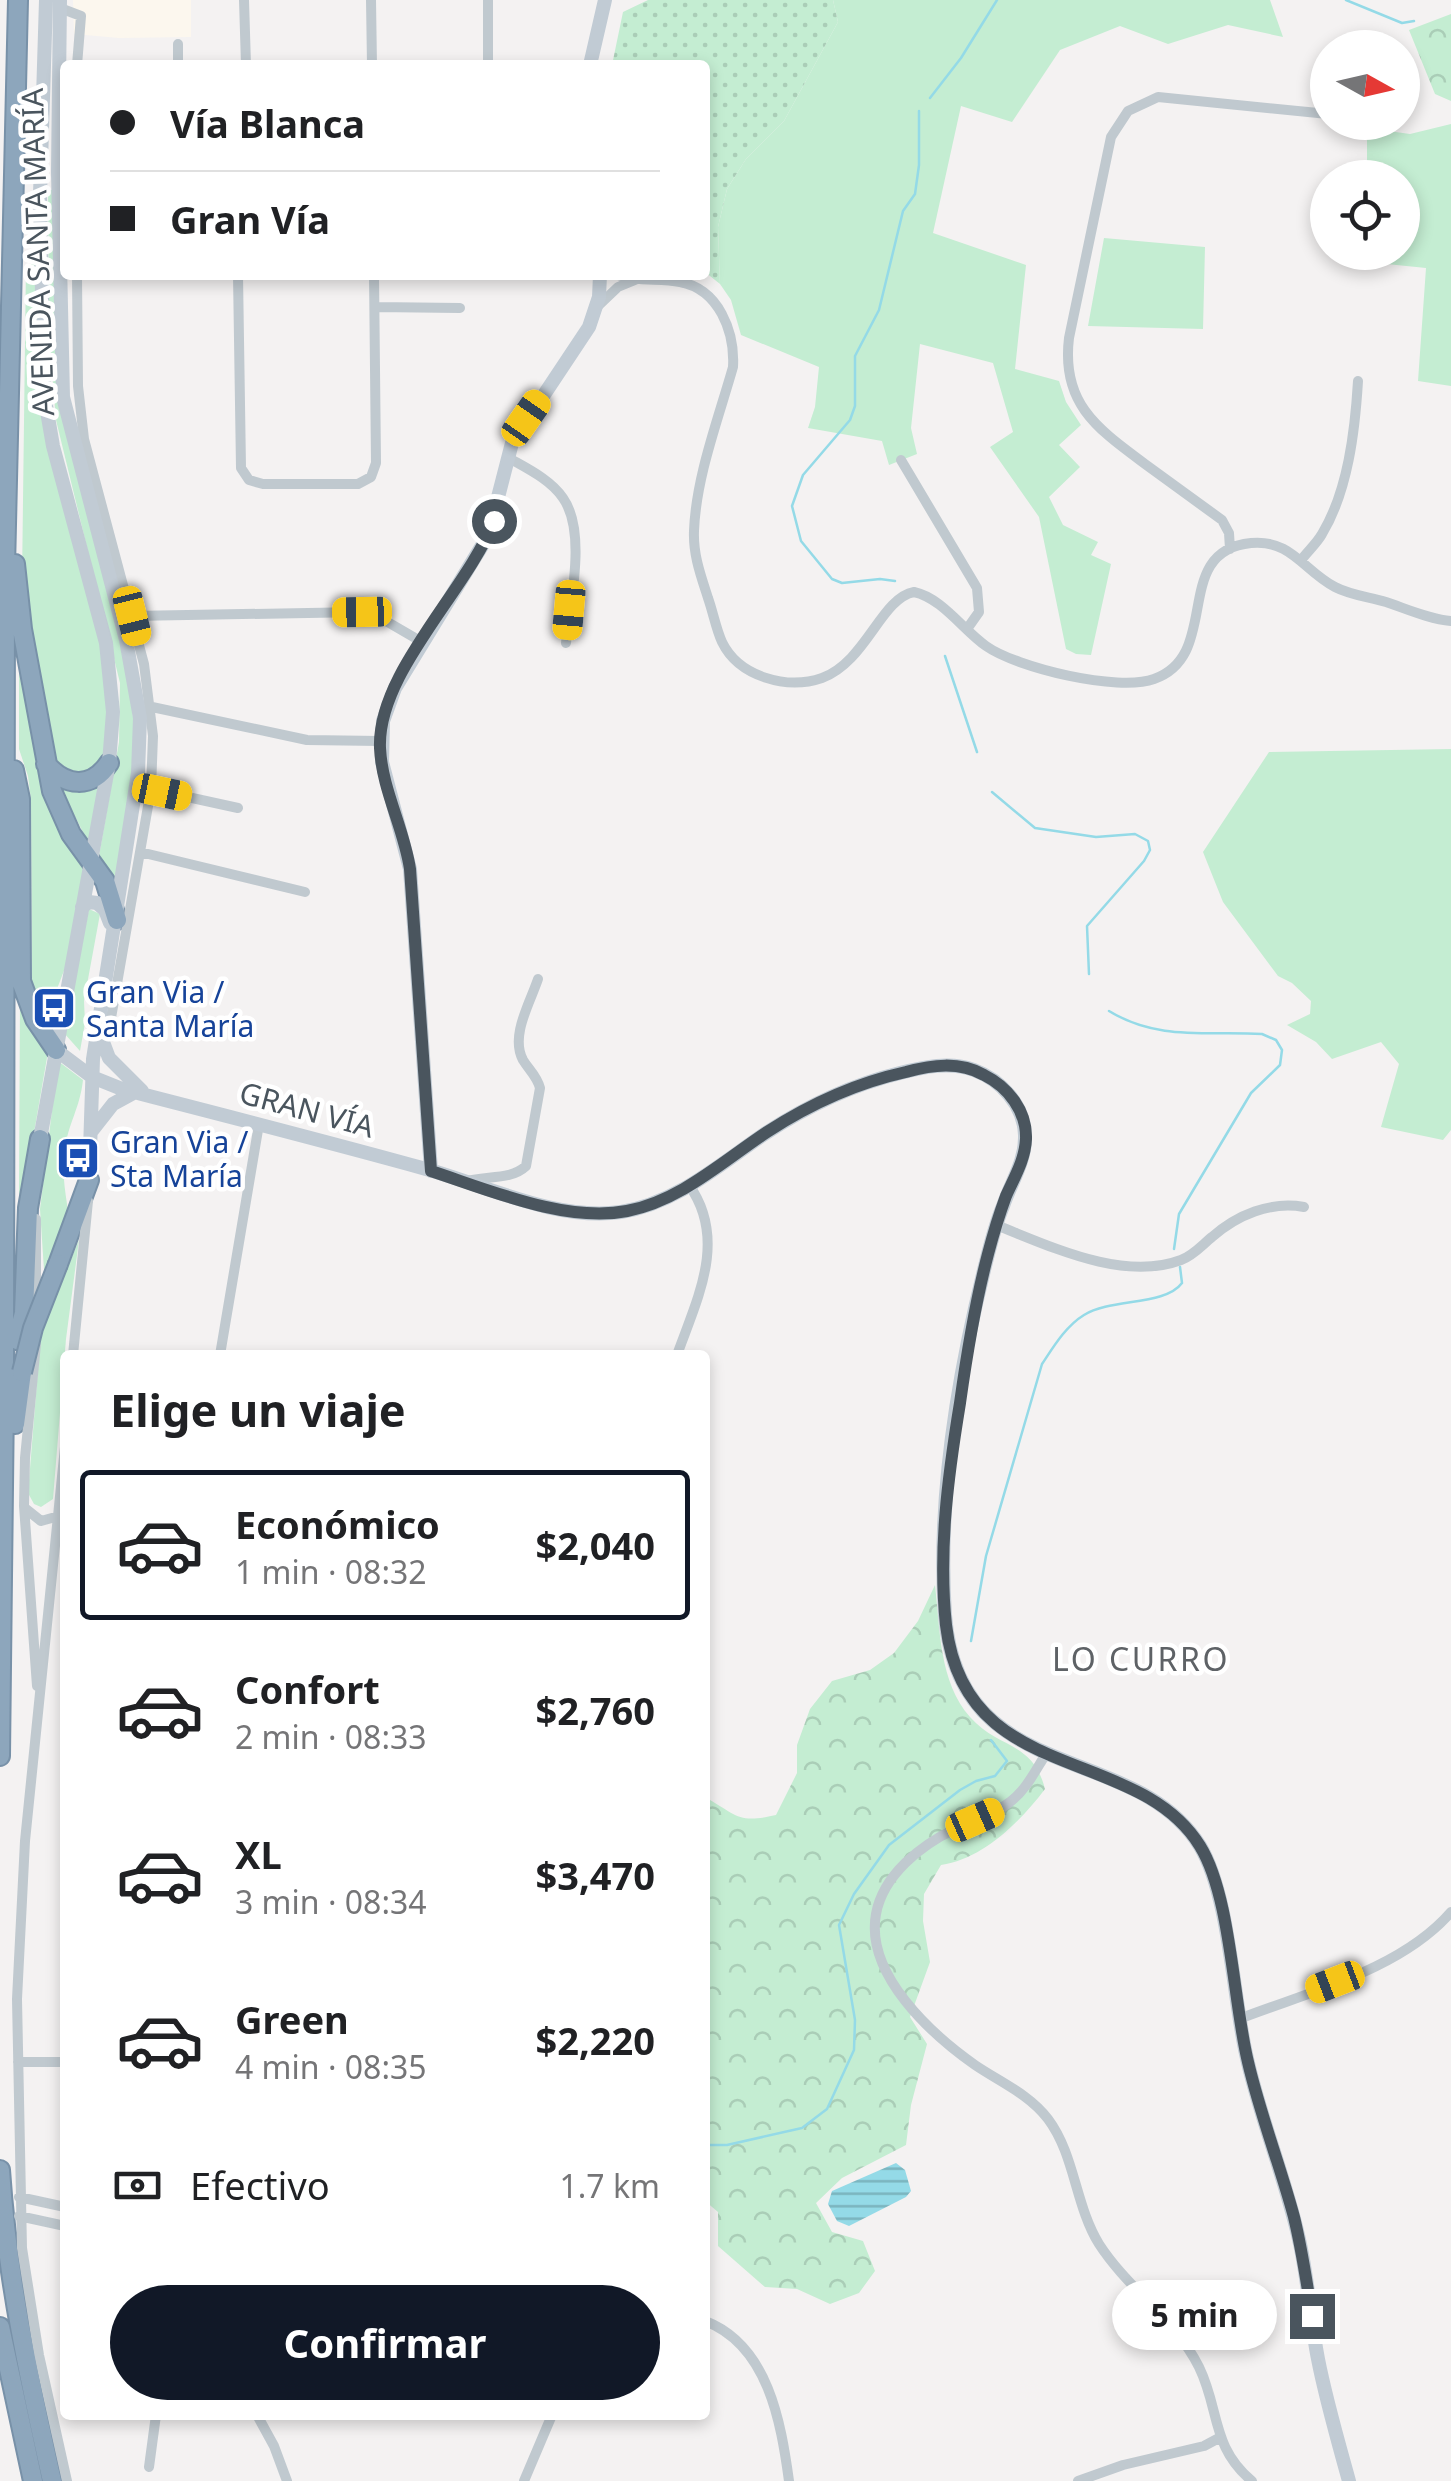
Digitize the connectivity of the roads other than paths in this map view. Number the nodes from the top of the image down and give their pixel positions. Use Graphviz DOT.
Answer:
graph roads {
  1 [pos="18,0"];
  2 [pos="46,0"];
  3 [pos="244,0"];
  4 [pos="371,0"];
  5 [pos="488,0"];
  6 [pos="605,0"];
  7 [pos="60,4"];
  8 [pos="81,21"];
  9 [pos="60,33"];
  10 [pos="178,44"];
  11 [pos="60,60"];
  12 [pos="77,60"];
  13 [pos="178,60"];
  14 [pos="246,60"];
  15 [pos="372,60"];
  16 [pos="488,60"];
  17 [pos="591,60"];
  18 [pos="1310,112"];
  19 [pos="42,142"];
  20 [pos="60,162"];
  21 [pos="63,280"];
  22 [pos="77,280"];
  23 [pos="238,280"];
  24 [pos="374,280"];
  25 [pos="599,280"];
  26 [pos="636,280"];
  27 [pos="375,307"];
  28 [pos="596,307"];
  29 [pos="460,308"];
  30 [pos="1358,381"];
  31 [pos="8,434"];
  32 [pos="507,456"];
  33 [pos="901,460"];
  34 [pos="1230,548"];
  35 [pos="1302,558"];
  36 [pos="132,616"];
  37 [pos="1451,622"];
  38 [pos="966,629"];
  39 [pos="422,642"];
  40 [pos="566,643"];
  41 [pos="152,707"];
  42 [pos="380,741"];
  43 [pos="108,763"];
  44 [pos="46,764"];
  45 [pos="14,770"];
  46 [pos="150,789"];
  47 [pos="238,808"];
  48 [pos="140,852"];
  49 [pos="91,860"];
  50 [pos="305,892"];
  51 [pos="82,907"];
  52 [pos="115,929"];
  53 [pos="538,980"];
  54 [pos="111,1018"];
  55 [pos="98,1028"];
  56 [pos="56,1050"];
  57 [pos="92,1077"];
  58 [pos="141,1094"];
  59 [pos="259,1124"];
  60 [pos="91,1133"];
  61 [pos="40,1139"];
  62 [pos="431,1171"];
  63 [pos="89,1180"];
  64 [pos="464,1182"];
  65 [pos="689,1185"];
  66 [pos="1304,1208"];
  67 [pos="996,1225"];
  68 [pos="17,1340"];
  69 [pos="74,1350"];
  70 [pos="221,1350"];
  71 [pos="679,1350"];
  72 [pos="4,1489"];
  73 [pos="60,1504"];
  74 [pos="24,1506"];
  75 [pos="59,1516"];
  76 [pos="37,1732"];
  77 [pos="1046,1754"];
  78 [pos="0,1756"];
  79 [pos="1451,1912"];
  80 [pos="1239,2018"];
  81 [pos="18,2062"];
  82 [pos="60,2062"];
  83 [pos="0,2170"];
  84 [pos="19,2197"];
  85 [pos="60,2206"];
  86 [pos="19,2216"];
  87 [pos="60,2225"];
  88 [pos="710,2324"];
  89 [pos="0,2327"];
  90 [pos="155,2420"];
  91 [pos="259,2420"];
  92 [pos="550,2420"];
  93 [pos="1219,2438"];
  94 [pos="150,2468"];
  95 [pos="33,2481"];
  96 [pos="52,2481"];
  97 [pos="67,2481"];
  98 [pos="287,2481"];
  99 [pos="524,2481"];
  100 [pos="789,2481"];
  101 [pos="1078,2481"];
  102 [pos="1252,2481"];
  103 [pos="1349,2481"];
  1 -- 31 [label="highway"];
  2 -- 19 [label="main road, AVENIDA SANTA MARÍA"];
  3 -- 14 [label="street"];
  4 -- 15 [label="street"];
  5 -- 16 [label="street"];
  6 -- 17 [label="main road"];
  7 -- 8 [label="street, AVENIDA SANTA MARÍA"];
  7 -- 9 [label="main road, AVENIDA SANTA MARÍA"];
  8 -- 9 [label="street"];
  8 -- 12 [label="street, AVENIDA SANTA MARÍA"];
  9 -- 11 [label="main road, AVENIDA SANTA MARÍA"];
  10 -- 13 [label="street"];
  18 -- 34 [label="street"];
  19 -- 20 [label="main road"];
  19 -- 43 [label="main road, AVENIDA SANTA MARÍA"];
  21 -- 52 [label="main road, AVENIDA SANTA MARÍA"];
  22 -- 36 [label="street, AVENIDA SANTA MARÍA"];
  23 -- 27 [label="street"];
  24 -- 27 [label="street"];
  25 -- 28 [label="main road"];
  26 -- 28 [label="street"];
  26 -- 38 [label="street"];
  27 -- 29 [label="street"];
  28 -- 32 [label="main road"];
  30 -- 35 [label="street"];
  31 -- 44 [label="highway"];
  31 -- 72 [label="highway"];
  32 -- 39 [label="main road"];
  32 -- 40 [label="street"];
  33 -- 38 [label="street"];
  34 -- 35 [label="street"];
  34 -- 38 [label="street"];
  35 -- 37 [label="street"];
  36 -- 39 [label="street"];
  36 -- 41 [label="street, AVENIDA SANTA MARÍA"];
  39 -- 42 [label="main road"];
  41 -- 42 [label="street"];
  41 -- 46 [label="street, AVENIDA SANTA MARÍA"];
  42 -- 62 [label="main road"];
  43 -- 44 [label="highway"];
  43 -- 49 [label="main road, AVENIDA SANTA MARÍA"];
  44 -- 49 [label="highway"];
  45 -- 56 [label="highway"];
  46 -- 47 [label="street"];
  46 -- 48 [label="street, AVENIDA SANTA MARÍA"];
  48 -- 50 [label="street"];
  48 -- 54 [label="street, AVENIDA SANTA MARÍA"];
  49 -- 51 [label="main road, AVENIDA SANTA MARÍA"];
  49 -- 52 [label="highway"];
  51 -- 52 [label="main road"];
  51 -- 56 [label="main road, AVENIDA SANTA MARÍA"];
  52 -- 55 [label="main road, AVENIDA SANTA MARÍA"];
  53 -- 64 [label="street"];
  55 -- 57 [label="main road, AVENIDA SANTA MARÍA"];
  55 -- 58 [label="main road, GRAN VÍA"];
  56 -- 57 [label="main road, GRAN VÍA"];
  56 -- 61 [label="main road, AVENIDA SANTA MARÍA"];
  57 -- 58 [label="main road, GRAN VÍA"];
  57 -- 60 [label="main road, AVENIDA SANTA MARÍA"];
  58 -- 59 [label="main road, GRAN VÍA"];
  58 -- 60 [label="main road"];
  59 -- 62 [label="main road, GRAN VÍA"];
  59 -- 70 [label="street"];
  60 -- 63 [label="main road, AVENIDA SANTA MARÍA"];
  61 -- 68 [label="highway"];
  61 -- 74 [label="street, AVENIDA SANTA MARÍA"];
  62 -- 64 [label="main road, GRAN VÍA"];
  63 -- 69 [label="street, AVENIDA SANTA MARÍA"];
  63 -- 72 [label="highway, bridge"];
  64 -- 65 [label="main road, GRAN VÍA"];
  65 -- 67 [label="main road, GRAN VÍA"];
  65 -- 71 [label="street"];
  66 -- 67 [label="street"];
  67 -- 77 [label="main road, GRAN VÍA"];
  72 -- 78 [label="highway"];
  73 -- 75 [label="street, AVENIDA SANTA MARÍA"];
  74 -- 75 [label="street"];
  74 -- 76 [label="street, AVENIDA SANTA MARÍA"];
  75 -- 76 [label="street, AVENIDA SANTA MARÍA"];
  76 -- 81 [label="street, AVENIDA SANTA MARÍA"];
  77 -- 80 [label="main road, GRAN VÍA"];
  77 -- 93 [label="street"];
  79 -- 80 [label="street"];
  80 -- 103 [label="main road, GRAN VÍA"];
  81 -- 82 [label="street"];
  81 -- 84 [label="street, AVENIDA SANTA MARÍA"];
  83 -- 96 [label="highway"];
  84 -- 85 [label="street"];
  84 -- 86 [label="street, AVENIDA SANTA MARÍA"];
  86 -- 87 [label="street"];
  86 -- 97 [label="street, AVENIDA SANTA MARÍA"];
  88 -- 100 [label="street"];
  89 -- 95 [label="highway"];
  90 -- 94 [label="street"];
  91 -- 98 [label="street"];
  92 -- 99 [label="street"];
  93 -- 101 [label="street"];
  93 -- 102 [label="street"];
}
